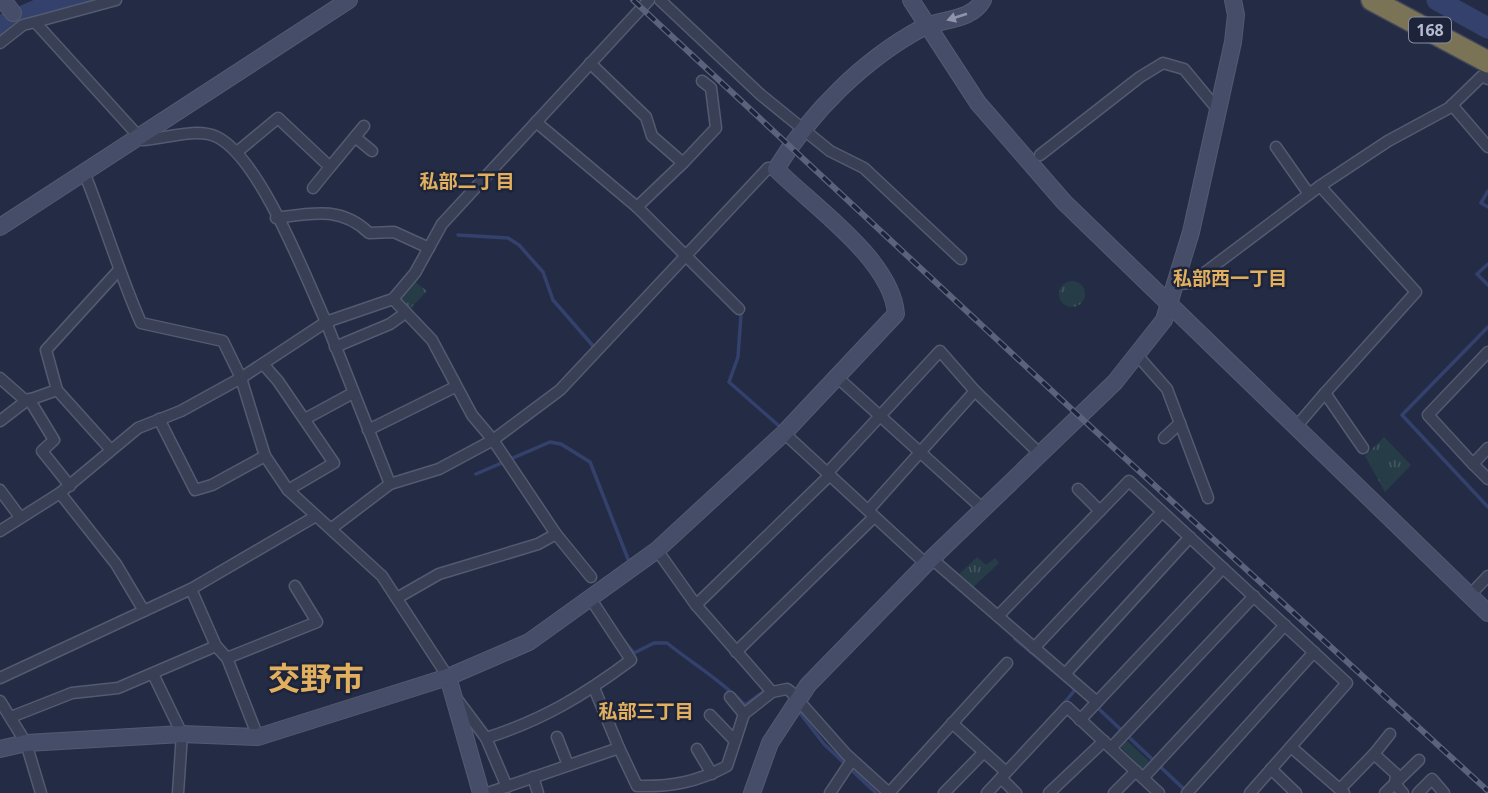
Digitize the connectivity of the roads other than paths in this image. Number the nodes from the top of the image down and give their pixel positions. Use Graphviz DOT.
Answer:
graph roads {
  1 [pos="116,0"];
  2 [pos="349,0"];
  3 [pos="649,0"];
  4 [pos="660,0"];
  5 [pos="911,0"];
  6 [pos="983,0"];
  7 [pos="1233,0"];
  8 [pos="1372,0"];
  9 [pos="10,13"];
  10 [pos="35,22"];
  11 [pos="925,26"];
  12 [pos="0,43"];
  13 [pos="1488,62"];
  14 [pos="590,63"];
  15 [pos="1488,79"];
  16 [pos="702,81"];
  17 [pos="1452,105"];
  18 [pos="1218,110"];
  19 [pos="536,122"];
  20 [pos="364,127"];
  21 [pos="805,130"];
  22 [pos="139,135"];
  23 [pos="355,137"];
  24 [pos="1276,147"];
  25 [pos="1488,148"];
  26 [pos="372,151"];
  27 [pos="237,152"];
  28 [pos="1040,155"];
  29 [pos="683,163"];
  30 [pos="330,167"];
  31 [pos="776,169"];
  32 [pos="84,172"];
  33 [pos="1320,186"];
  34 [pos="313,188"];
  35 [pos="1309,194"];
  36 [pos="638,207"];
  37 [pos="276,218"];
  38 [pos="0,227"];
  39 [pos="429,248"];
  40 [pos="684,256"];
  41 [pos="961,259"];
  42 [pos="118,271"];
  43 [pos="1177,284"];
  44 [pos="393,299"];
  45 [pos="1171,304"];
  46 [pos="739,309"];
  47 [pos="404,314"];
  48 [pos="326,322"];
  49 [pos="335,347"];
  50 [pos="1488,352"];
  51 [pos="1137,355"];
  52 [pos="262,364"];
  53 [pos="0,378"];
  54 [pos="241,378"];
  55 [pos="838,379"];
  56 [pos="455,387"];
  57 [pos="57,390"];
  58 [pos="975,391"];
  59 [pos="353,393"];
  60 [pos="1325,393"];
  61 [pos="28,400"];
  62 [pos="880,416"];
  63 [pos="159,419"];
  64 [pos="305,419"];
  65 [pos="0,421"];
  66 [pos="1180,423"];
  67 [pos="1295,428"];
  68 [pos="368,430"];
  69 [pos="784,433"];
  70 [pos="1164,438"];
  71 [pos="493,440"];
  72 [pos="1363,448"];
  73 [pos="1488,448"];
  74 [pos="111,450"];
  75 [pos="920,453"];
  76 [pos="1040,454"];
  77 [pos="265,456"];
  78 [pos="1473,464"];
  79 [pos="830,472"];
  80 [pos="1488,479"];
  81 [pos="390,484"];
  82 [pos="70,486"];
  83 [pos="1078,489"];
  84 [pos="0,490"];
  85 [pos="288,490"];
  86 [pos="60,493"];
  87 [pos="1208,498"];
  88 [pos="983,509"];
  89 [pos="1100,511"];
  90 [pos="873,512"];
  91 [pos="1162,512"];
  92 [pos="316,516"];
  93 [pos="20,517"];
  94 [pos="332,528"];
  95 [pos="0,531"];
  96 [pos="555,534"];
  97 [pos="1190,537"];
  98 [pos="657,550"];
  99 [pos="929,561"];
  100 [pos="1223,568"];
  101 [pos="1488,576"];
  102 [pos="591,577"];
  103 [pos="295,586"];
  104 [pos="191,589"];
  105 [pos="1469,595"];
  106 [pos="1254,596"];
  107 [pos="397,598"];
  108 [pos="590,598"];
  109 [pos="696,605"];
  110 [pos="144,611"];
  111 [pos="1488,613"];
  112 [pos="998,617"];
  113 [pos="1285,625"];
  114 [pos="216,646"];
  115 [pos="1034,648"];
  116 [pos="736,652"];
  117 [pos="1314,652"];
  118 [pos="226,658"];
  119 [pos="1007,663"];
  120 [pos="153,674"];
  121 [pos="1065,674"];
  122 [pos="448,677"];
  123 [pos="0,678"];
  124 [pos="594,688"];
  125 [pos="772,692"];
  126 [pos="730,697"];
  127 [pos="456,698"];
  128 [pos="798,698"];
  129 [pos="0,701"];
  130 [pos="1090,709"];
  131 [pos="744,713"];
  132 [pos="710,715"];
  133 [pos="11,717"];
  134 [pos="952,723"];
  135 [pos="182,734"];
  136 [pos="1390,734"];
  137 [pos="258,737"];
  138 [pos="556,737"];
  139 [pos="486,738"];
  140 [pos="735,741"];
  141 [pos="26,743"];
  142 [pos="1107,745"];
  143 [pos="1291,747"];
  144 [pos="619,748"];
  145 [pos="0,749"];
  146 [pos="697,749"];
  147 [pos="984,752"];
  148 [pos="1374,754"];
  149 [pos="852,760"];
  150 [pos="1419,760"];
  151 [pos="568,765"];
  152 [pos="1271,769"];
  153 [pos="1003,771"];
  154 [pos="712,774"];
  155 [pos="1139,774"];
  156 [pos="533,777"];
  157 [pos="1395,784"];
  158 [pos="507,787"];
  159 [pos="1342,791"];
  160 [pos="1188,792"];
  161 [pos="41,793"];
  162 [pos="178,793"];
  163 [pos="481,793"];
  164 [pos="488,793"];
  165 [pos="538,793"];
  166 [pos="752,793"];
  167 [pos="830,793"];
  168 [pos="889,793"];
  169 [pos="944,793"];
  170 [pos="987,793"];
  171 [pos="1016,793"];
  172 [pos="1049,793"];
  173 [pos="1114,793"];
  174 [pos="1159,793"];
  175 [pos="1250,793"];
  176 [pos="1296,793"];
  177 [pos="1385,793"];
  178 [pos="1403,793"];
  179 [pos="1418,793"];
  180 [pos="1444,793"];
  1 -- 10 [label="street"];
  2 -- 22 [label="street"];
  3 -- 14 [label="street"];
  4 -- 21 [label="street"];
  5 -- 11 [label="street"];
  6 -- 11 [label="street, one-way"];
  7 -- 18 [label="street"];
  8 -- 13 [label="highway, 168"];
  9 -- 10 [label="street"];
  9 -- 12 [label="street"];
  10 -- 22 [label="street"];
  11 -- 21 [label="street"];
  11 -- 45 [label="street"];
  14 -- 19 [label="street"];
  14 -- 29 [label="street"];
  15 -- 17 [label="street"];
  16 -- 29 [label="street"];
  17 -- 25 [label="street"];
  17 -- 33 [label="street"];
  18 -- 28 [label="street"];
  18 -- 43 [label="street"];
  19 -- 36 [label="street"];
  19 -- 39 [label="street"];
  20 -- 23 [label="street"];
  21 -- 31 [label="street"];
  21 -- 41 [label="street"];
  22 -- 27 [label="street"];
  22 -- 32 [label="street"];
  23 -- 26 [label="street"];
  23 -- 30 [label="street"];
  24 -- 35 [label="street"];
  27 -- 30 [label="street"];
  27 -- 37 [label="street"];
  29 -- 36 [label="street"];
  30 -- 34 [label="street"];
  31 -- 40 [label="street"];
  31 -- 55 [label="street"];
  32 -- 38 [label="street"];
  32 -- 42 [label="street"];
  33 -- 35 [label="street"];
  33 -- 60 [label="street"];
  35 -- 43 [label="street"];
  36 -- 40 [label="street"];
  37 -- 39 [label="street"];
  37 -- 48 [label="street"];
  39 -- 44 [label="street"];
  40 -- 46 [label="street"];
  40 -- 71 [label="street"];
  42 -- 54 [label="street"];
  42 -- 57 [label="street"];
  43 -- 45 [label="street"];
  44 -- 47 [label="street"];
  44 -- 48 [label="street"];
  45 -- 51 [label="street"];
  45 -- 67 [label="street"];
  47 -- 49 [label="street"];
  47 -- 56 [label="street"];
  48 -- 49 [label="street"];
  48 -- 52 [label="street"];
  49 -- 59 [label="street"];
  50 -- 78 [label="street"];
  51 -- 66 [label="street"];
  51 -- 76 [label="street"];
  52 -- 54 [label="street"];
  52 -- 64 [label="street"];
  53 -- 61 [label="street"];
  54 -- 63 [label="street"];
  54 -- 77 [label="street"];
  55 -- 62 [label="street"];
  55 -- 69 [label="street"];
  56 -- 68 [label="street"];
  56 -- 71 [label="street"];
  57 -- 61 [label="street"];
  57 -- 74 [label="street"];
  58 -- 62 [label="street"];
  58 -- 75 [label="street"];
  58 -- 76 [label="street"];
  59 -- 64 [label="street"];
  59 -- 68 [label="street"];
  60 -- 67 [label="street"];
  60 -- 72 [label="street"];
  61 -- 65 [label="street"];
  61 -- 82 [label="street"];
  62 -- 75 [label="street"];
  62 -- 79 [label="street"];
  63 -- 74 [label="street"];
  63 -- 77 [label="street"];
  64 -- 85 [label="street"];
  66 -- 70 [label="street"];
  66 -- 87 [label="street"];
  67 -- 105 [label="street"];
  68 -- 81 [label="street"];
  69 -- 79 [label="street"];
  69 -- 98 [label="street"];
  71 -- 81 [label="street"];
  71 -- 96 [label="street"];
  73 -- 78 [label="street"];
  74 -- 82 [label="street"];
  75 -- 88 [label="street"];
  75 -- 90 [label="street"];
  76 -- 88 [label="street"];
  77 -- 85 [label="street"];
  78 -- 80 [label="street"];
  79 -- 90 [label="street"];
  79 -- 109 [label="street"];
  81 -- 94 [label="street"];
  82 -- 86 [label="street"];
  83 -- 89 [label="street"];
  84 -- 93 [label="street"];
  85 -- 92 [label="street"];
  86 -- 93 [label="street"];
  86 -- 110 [label="street"];
  88 -- 99 [label="street"];
  89 -- 91 [label="street"];
  89 -- 112 [label="street"];
  90 -- 99 [label="street"];
  90 -- 116 [label="street"];
  91 -- 97 [label="street"];
  91 -- 115 [label="street"];
  92 -- 94 [label="street"];
  92 -- 104 [label="street"];
  93 -- 95 [label="street"];
  94 -- 107 [label="street"];
  96 -- 102 [label="street"];
  96 -- 107 [label="street"];
  97 -- 100 [label="street"];
  97 -- 121 [label="street"];
  98 -- 108 [label="street"];
  98 -- 109 [label="street"];
  99 -- 112 [label="street"];
  99 -- 128 [label="street"];
  100 -- 106 [label="street"];
  100 -- 130 [label="street"];
  101 -- 105 [label="street"];
  103 -- 118 [label="street"];
  104 -- 110 [label="street"];
  104 -- 114 [label="street"];
  105 -- 111 [label="street"];
  106 -- 113 [label="street"];
  106 -- 142 [label="street"];
  107 -- 122 [label="street"];
  108 -- 122 [label="street"];
  108 -- 124 [label="street"];
  109 -- 116 [label="street"];
  110 -- 123 [label="street"];
  112 -- 115 [label="street"];
  113 -- 117 [label="street"];
  113 -- 155 [label="street"];
  114 -- 118 [label="street"];
  114 -- 120 [label="street"];
  115 -- 121 [label="street"];
  116 -- 125 [label="street"];
  117 -- 143 [label="street"];
  117 -- 160 [label="street"];
  118 -- 137 [label="street"];
  119 -- 134 [label="street"];
  120 -- 133 [label="street"];
  120 -- 135 [label="street"];
  121 -- 130 [label="street"];
  122 -- 127 [label="street"];
  122 -- 137 [label="street"];
  124 -- 139 [label="street"];
  124 -- 144 [label="street"];
  125 -- 128 [label="street"];
  125 -- 131 [label="street"];
  126 -- 131 [label="street"];
  127 -- 139 [label="street"];
  127 -- 163 [label="street"];
  128 -- 149 [label="street"];
  128 -- 166 [label="street"];
  129 -- 133 [label="street"];
  130 -- 142 [label="street"];
  130 -- 153 [label="street"];
  131 -- 140 [label="street"];
  132 -- 140 [label="street"];
  133 -- 141 [label="street"];
  134 -- 147 [label="street"];
  134 -- 168 [label="street"];
  135 -- 137 [label="street"];
  135 -- 141 [label="street"];
  135 -- 162 [label="street"];
  136 -- 148 [label="street"];
  138 -- 151 [label="street"];
  139 -- 158 [label="street"];
  140 -- 154 [label="street"];
  141 -- 145 [label="street"];
  141 -- 161 [label="street"];
  142 -- 155 [label="street"];
  142 -- 172 [label="street"];
  143 -- 152 [label="street"];
  143 -- 159 [label="street"];
  144 -- 151 [label="street"];
  144 -- 154 [label="street"];
  146 -- 154 [label="street"];
  147 -- 153 [label="street"];
  147 -- 169 [label="street"];
  148 -- 157 [label="street"];
  148 -- 159 [label="street"];
  149 -- 167 [label="street"];
  149 -- 168 [label="street"];
  150 -- 157 [label="street"];
  151 -- 156 [label="street"];
  152 -- 175 [label="street"];
  152 -- 176 [label="street"];
  153 -- 170 [label="street"];
  153 -- 171 [label="street"];
  155 -- 173 [label="street"];
  155 -- 174 [label="street"];
  156 -- 158 [label="street"];
  156 -- 165 [label="street"];
  157 -- 177 [label="street"];
  157 -- 178 [label="street"];
  158 -- 164 [label="street"];
  179 -- 180 [label="street"];
}
